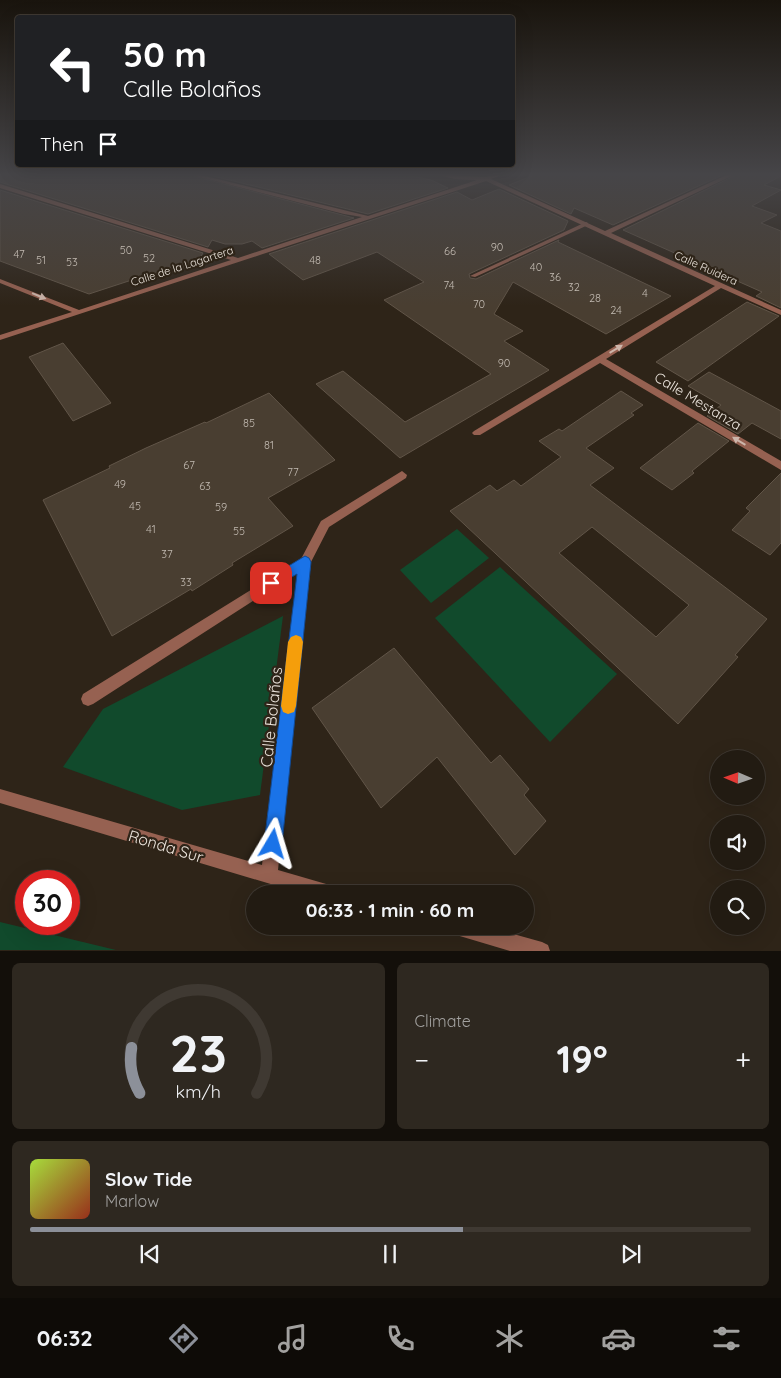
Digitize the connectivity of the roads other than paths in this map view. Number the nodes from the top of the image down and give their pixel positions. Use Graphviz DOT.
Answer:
graph roads {
  1 [pos="101,217"];
  2 [pos="368,217"];
  3 [pos="571,217"];
  4 [pos="640,217"];
  5 [pos="586,224"];
  6 [pos="606,233"];
  7 [pos="237,260"];
  8 [pos="473,276"];
  9 [pos="0,281"];
  10 [pos="721,286"];
  11 [pos="78,312"];
  12 [pos="781,313"];
  13 [pos="0,338"];
  14 [pos="600,359"];
  15 [pos="477,433"];
  16 [pos="781,466"];
  17 [pos="402,475"];
  18 [pos="305,562"];
  19 [pos="88,699"];
  20 [pos="0,796"];
  21 [pos="269,876"];
  22 [pos="301,885"];
  23 [pos="486,935"];
  24 [pos="542,950"];
  1 -- 7 [label="street"];
  2 -- 7 [label="street, Calle de la Lagartera"];
  3 -- 5 [label="street, Calle Ruidera"];
  4 -- 6 [label="street"];
  5 -- 6 [label="street, Calle Ruidera"];
  5 -- 8 [label="street"];
  6 -- 10 [label="street, Calle Ruidera"];
  7 -- 11 [label="street, Calle de la Lagartera"];
  9 -- 11 [label="street, one-way"];
  10 -- 12 [label="street, Calle Ruidera"];
  14 -- 10 [label="street, one-way"];
  11 -- 13 [label="street, Calle de la Lagartera"];
  14 -- 15 [label="street"];
  16 -- 14 [label="street, Calle Mestanza, one-way"];
  17 -- 18 [label="street, Calle Bolaños"];
  18 -- 19 [label="street, Calle Bolaños"];
  18 -- 21 [label="street, Calle Bolaños"];
  20 -- 21 [label="street, Ronda Sur"];
  21 -- 22 [label="street, Ronda Sur"];
  23 -- 24 [label="street"];
}
